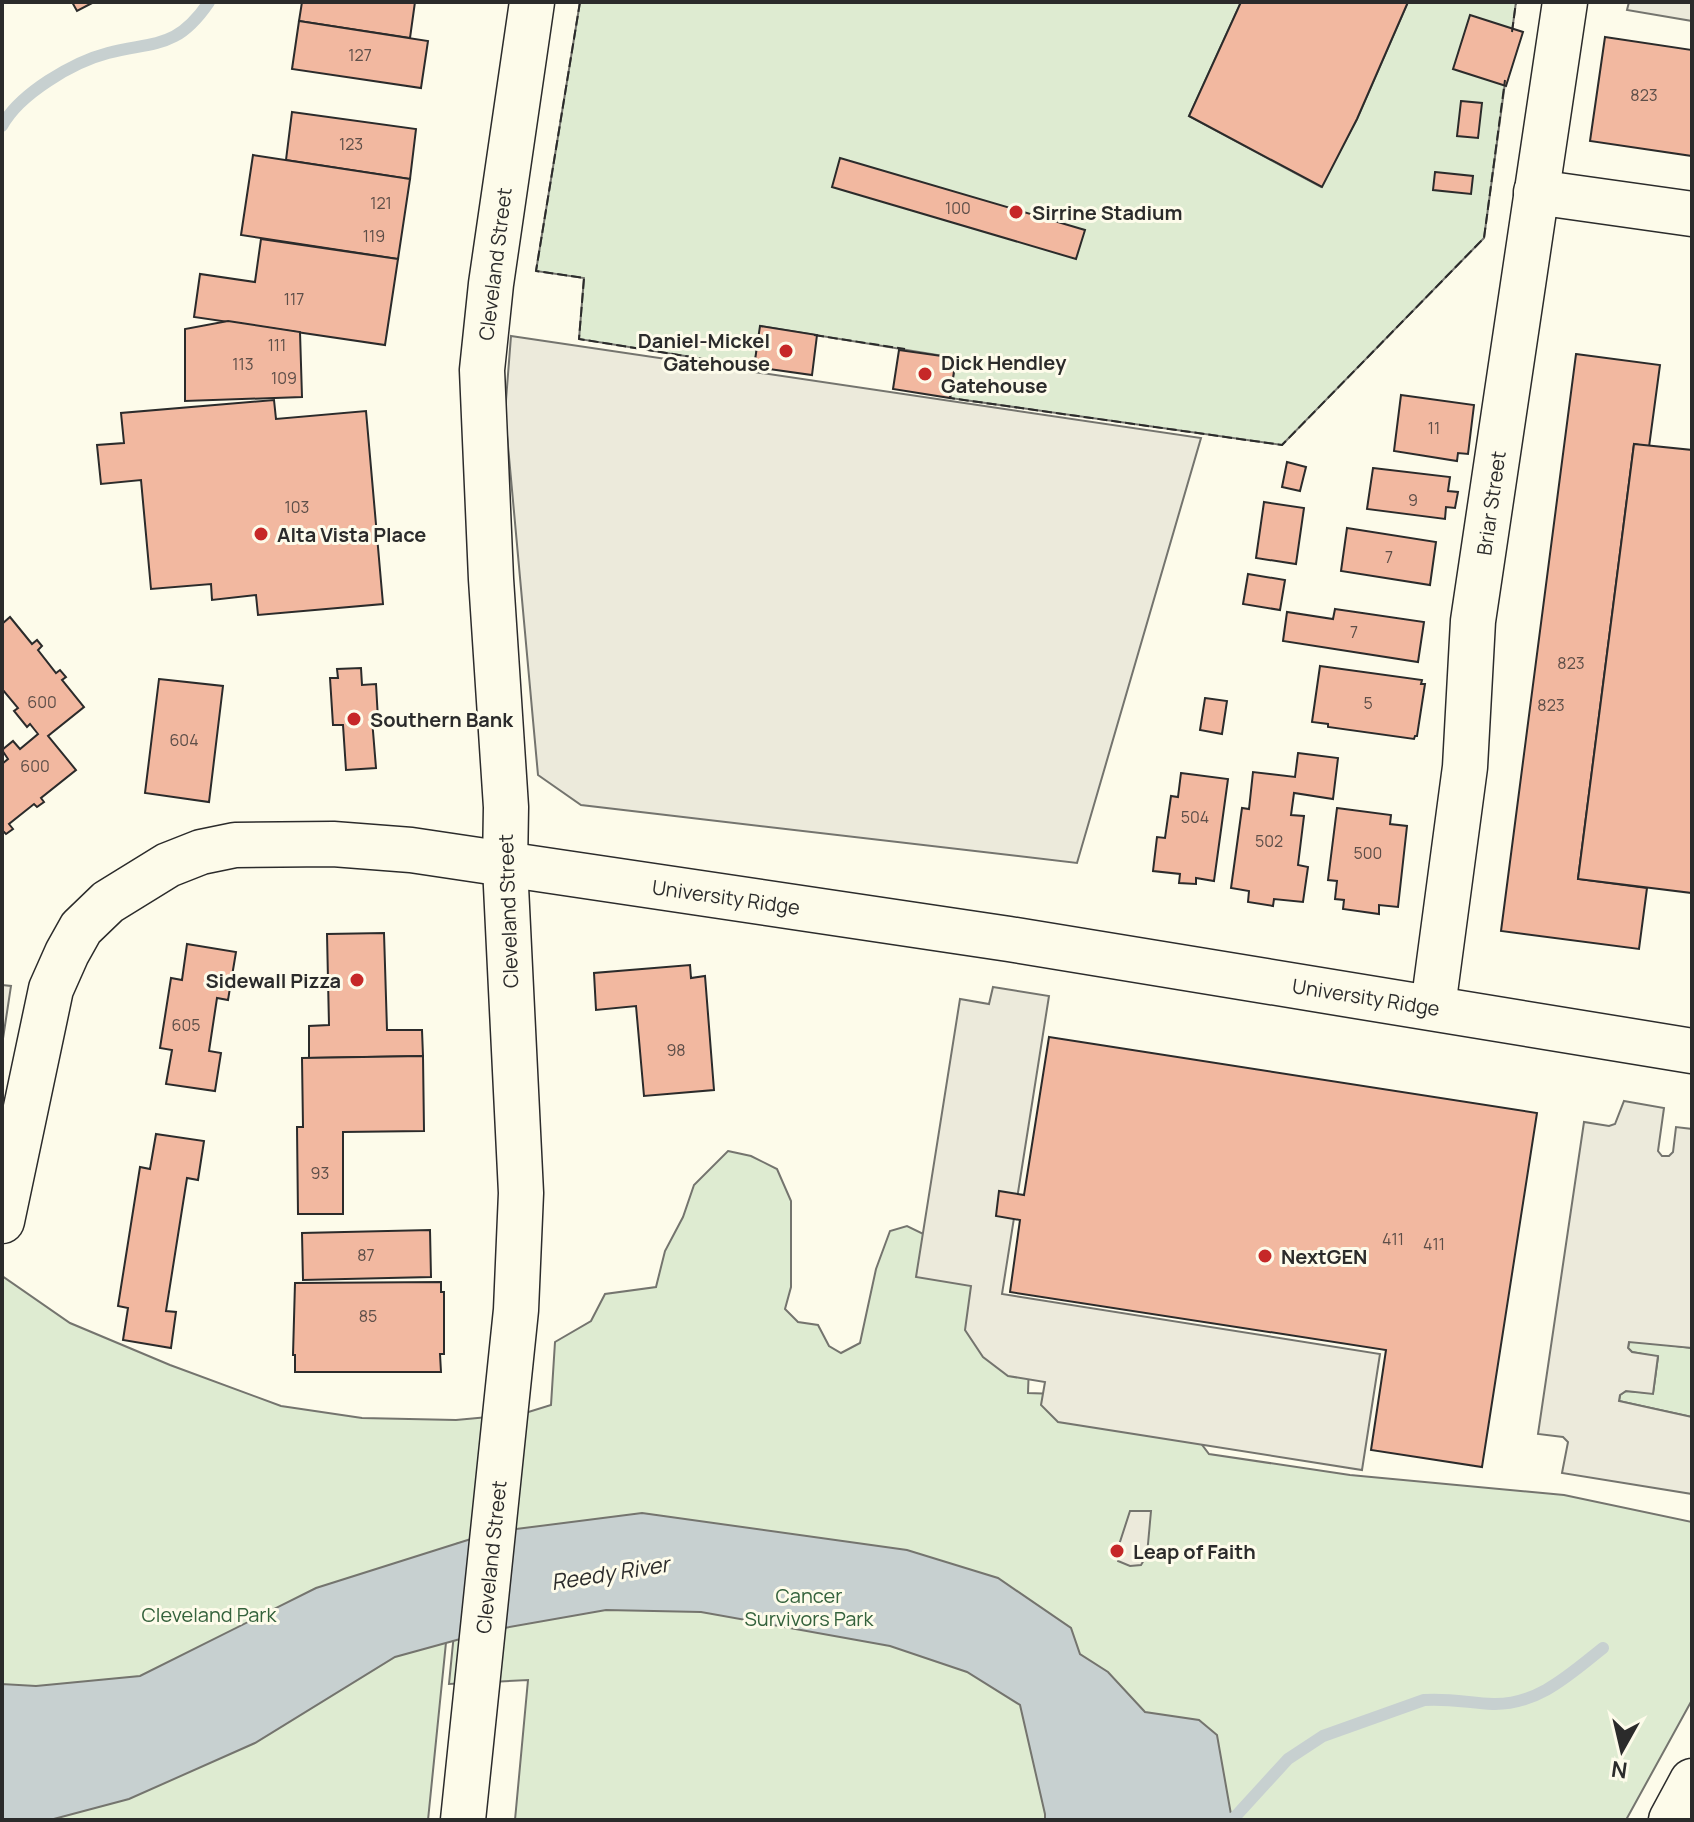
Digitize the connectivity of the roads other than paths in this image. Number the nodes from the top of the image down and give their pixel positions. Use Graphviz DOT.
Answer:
graph roads {
  1 [pos="532,2"];
  2 [pos="1565,2"];
  3 [pos="1536,192"];
  4 [pos="1692,214"];
  5 [pos="505,866"];
  6 [pos="1433,1007"];
  7 [pos="1692,1051"];
  8 [pos="2,1221"];
  9 [pos="1692,1781"];
  10 [pos="465,1803"];
  11 [pos="1671,1820"];
  1 -- 5 [label="street, Cleveland Street"];
  2 -- 3 [label="street, Briar Street"];
  3 -- 4 [label="street"];
  3 -- 6 [label="street, Briar Street"];
  5 -- 6 [label="street, University Ridge"];
  5 -- 8 [label="street, University Ridge"];
  5 -- 10 [label="street, Cleveland Street"];
  6 -- 7 [label="street, University Ridge"];
  9 -- 11 [label="street"];
}
